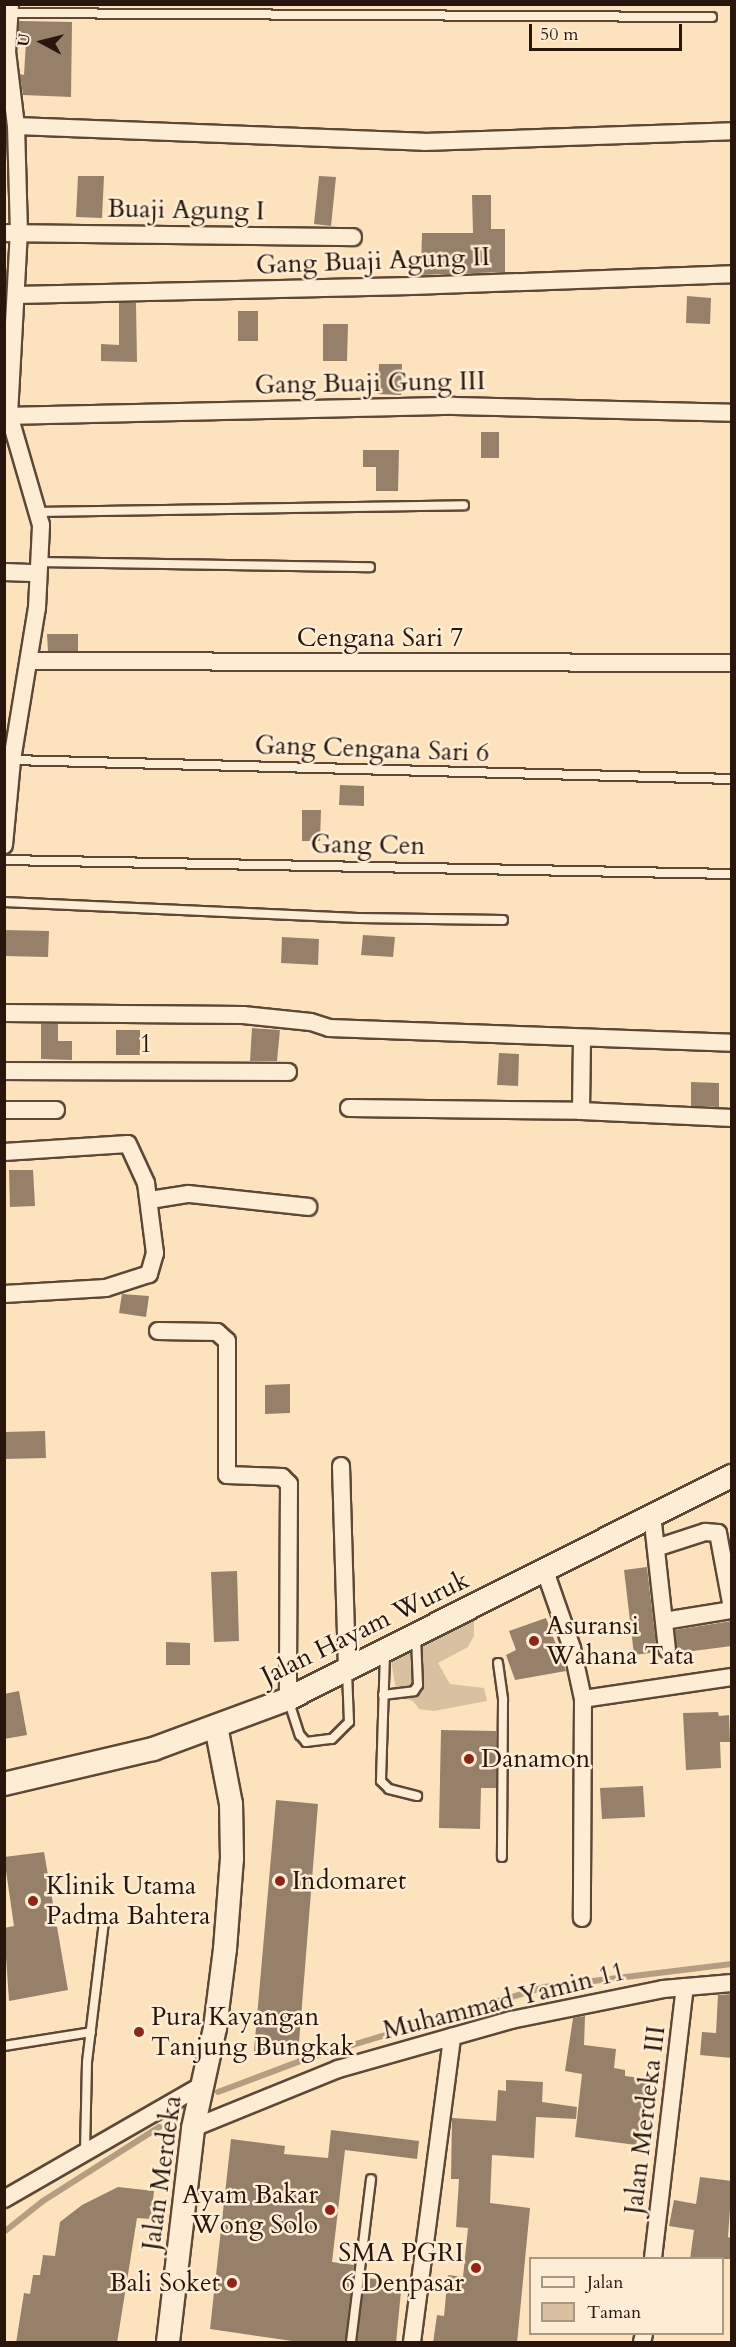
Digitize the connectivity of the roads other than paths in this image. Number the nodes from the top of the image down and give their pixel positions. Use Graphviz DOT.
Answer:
graph roads {
  1 [pos="10,9"];
  2 [pos="712,17"];
  3 [pos="16,126"];
  4 [pos="732,131"];
  5 [pos="12,233"];
  6 [pos="353,237"];
  7 [pos="732,274"];
  8 [pos="12,296"];
  9 [pos="732,413"];
  10 [pos="7,415"];
  11 [pos="464,505"];
  12 [pos="39,512"];
  13 [pos="370,567"];
  14 [pos="38,568"];
  15 [pos="4,573"];
  16 [pos="29,661"];
  17 [pos="732,663"];
  18 [pos="12,760"];
  19 [pos="732,779"];
  20 [pos="4,845"];
  21 [pos="4,860"];
  22 [pos="732,874"];
  23 [pos="4,902"];
  24 [pos="503,920"];
  25 [pos="4,1013"];
  26 [pos="582,1038"];
  27 [pos="732,1043"];
  28 [pos="4,1071"];
  29 [pos="288,1072"];
  30 [pos="349,1108"];
  31 [pos="4,1110"];
  32 [pos="56,1110"];
  33 [pos="581,1111"];
  34 [pos="732,1118"];
  35 [pos="4,1152"];
  36 [pos="150,1200"];
  37 [pos="308,1207"];
  38 [pos="4,1294"];
  39 [pos="158,1331"];
  40 [pos="341,1466"];
  41 [pos="732,1476"];
  42 [pos="652,1514"];
  43 [pos="656,1548"];
  44 [pos="545,1571"];
  45 [pos="732,1609"];
  46 [pos="664,1621"];
  47 [pos="416,1637"];
  48 [pos="667,1649"];
  49 [pos="385,1652"];
  50 [pos="498,1663"];
  51 [pos="346,1671"];
  52 [pos="732,1677"];
  53 [pos="383,1695"];
  54 [pos="288,1698"];
  55 [pos="584,1699"];
  56 [pos="216,1726"];
  57 [pos="4,1784"];
  58 [pos="417,1796"];
  59 [pos="502,1857"];
  60 [pos="582,1918"];
  61 [pos="104,1921"];
  62 [pos="732,1983"];
  63 [pos="686,1987"];
  64 [pos="91,2032"];
  65 [pos="452,2037"];
  66 [pos="4,2046"];
  67 [pos="204,2084"];
  68 [pos="193,2128"];
  69 [pos="84,2151"];
  70 [pos="371,2179"];
  71 [pos="4,2199"];
  72 [pos="654,2257"];
  73 [pos="168,2343"];
  74 [pos="351,2343"];
  75 [pos="412,2343"];
  1 -- 2 [label="lane"];
  1 -- 3 [label="street"];
  3 -- 4 [label="street"];
  3 -- 5 [label="street"];
  5 -- 6 [label="street, Buaji Agung I"];
  5 -- 8 [label="street"];
  7 -- 8 [label="street, Gang Buaji Agung II"];
  8 -- 10 [label="street"];
  9 -- 10 [label="street, Gang Buaji Gung III"];
  10 -- 12 [label="street"];
  11 -- 12 [label="lane"];
  12 -- 14 [label="street"];
  13 -- 14 [label="lane"];
  14 -- 15 [label="street"];
  14 -- 16 [label="street"];
  16 -- 17 [label="street, Cengana Sari 7"];
  16 -- 18 [label="street"];
  18 -- 19 [label="lane, Gang Cengana Sari 6"];
  18 -- 20 [label="street"];
  21 -- 22 [label="lane, Gang Cen"];
  23 -- 24 [label="lane"];
  25 -- 26 [label="street"];
  26 -- 27 [label="street"];
  26 -- 33 [label="street"];
  28 -- 29 [label="street, 1"];
  30 -- 33 [label="street"];
  31 -- 32 [label="street"];
  33 -- 34 [label="street"];
  35 -- 36 [label="street"];
  36 -- 37 [label="street"];
  36 -- 38 [label="street"];
  39 -- 54 [label="street"];
  40 -- 51 [label="street"];
  41 -- 42 [label="main road, Jalan Hayam Wuruk"];
  42 -- 43 [label="street"];
  42 -- 44 [label="main road, Jalan Hayam Wuruk"];
  43 -- 45 [label="street"];
  43 -- 46 [label="street"];
  44 -- 47 [label="main road, Jalan Hayam Wuruk"];
  44 -- 55 [label="street"];
  45 -- 46 [label="street"];
  46 -- 48 [label="street"];
  47 -- 49 [label="main road, Jalan Hayam Wuruk"];
  47 -- 53 [label="lane"];
  49 -- 51 [label="main road, Jalan Hayam Wuruk"];
  49 -- 53 [label="lane"];
  50 -- 59 [label="lane"];
  51 -- 54 [label="main road, Jalan Hayam Wuruk"];
  51 -- 54 [label="lane"];
  52 -- 55 [label="street"];
  53 -- 58 [label="lane"];
  54 -- 56 [label="main road, Jalan Hayam Wuruk"];
  55 -- 60 [label="street"];
  56 -- 57 [label="main road, Jalan Hayam Wuruk"];
  56 -- 67 [label="main road, Jalan Merdeka"];
  61 -- 64 [label="lane"];
  62 -- 63 [label="street, Muhammad Yamin 11"];
  63 -- 65 [label="street, Muhammad Yamin 11"];
  63 -- 72 [label="street, Jalan Merdeka III"];
  64 -- 66 [label="lane"];
  64 -- 69 [label="lane"];
  65 -- 68 [label="street, Muhammad Yamin 11"];
  65 -- 75 [label="street"];
  67 -- 68 [label="main road, Jalan Merdeka"];
  67 -- 69 [label="street"];
  68 -- 73 [label="main road, Jalan Merdeka"];
  69 -- 71 [label="street"];
  70 -- 74 [label="lane"];
}
